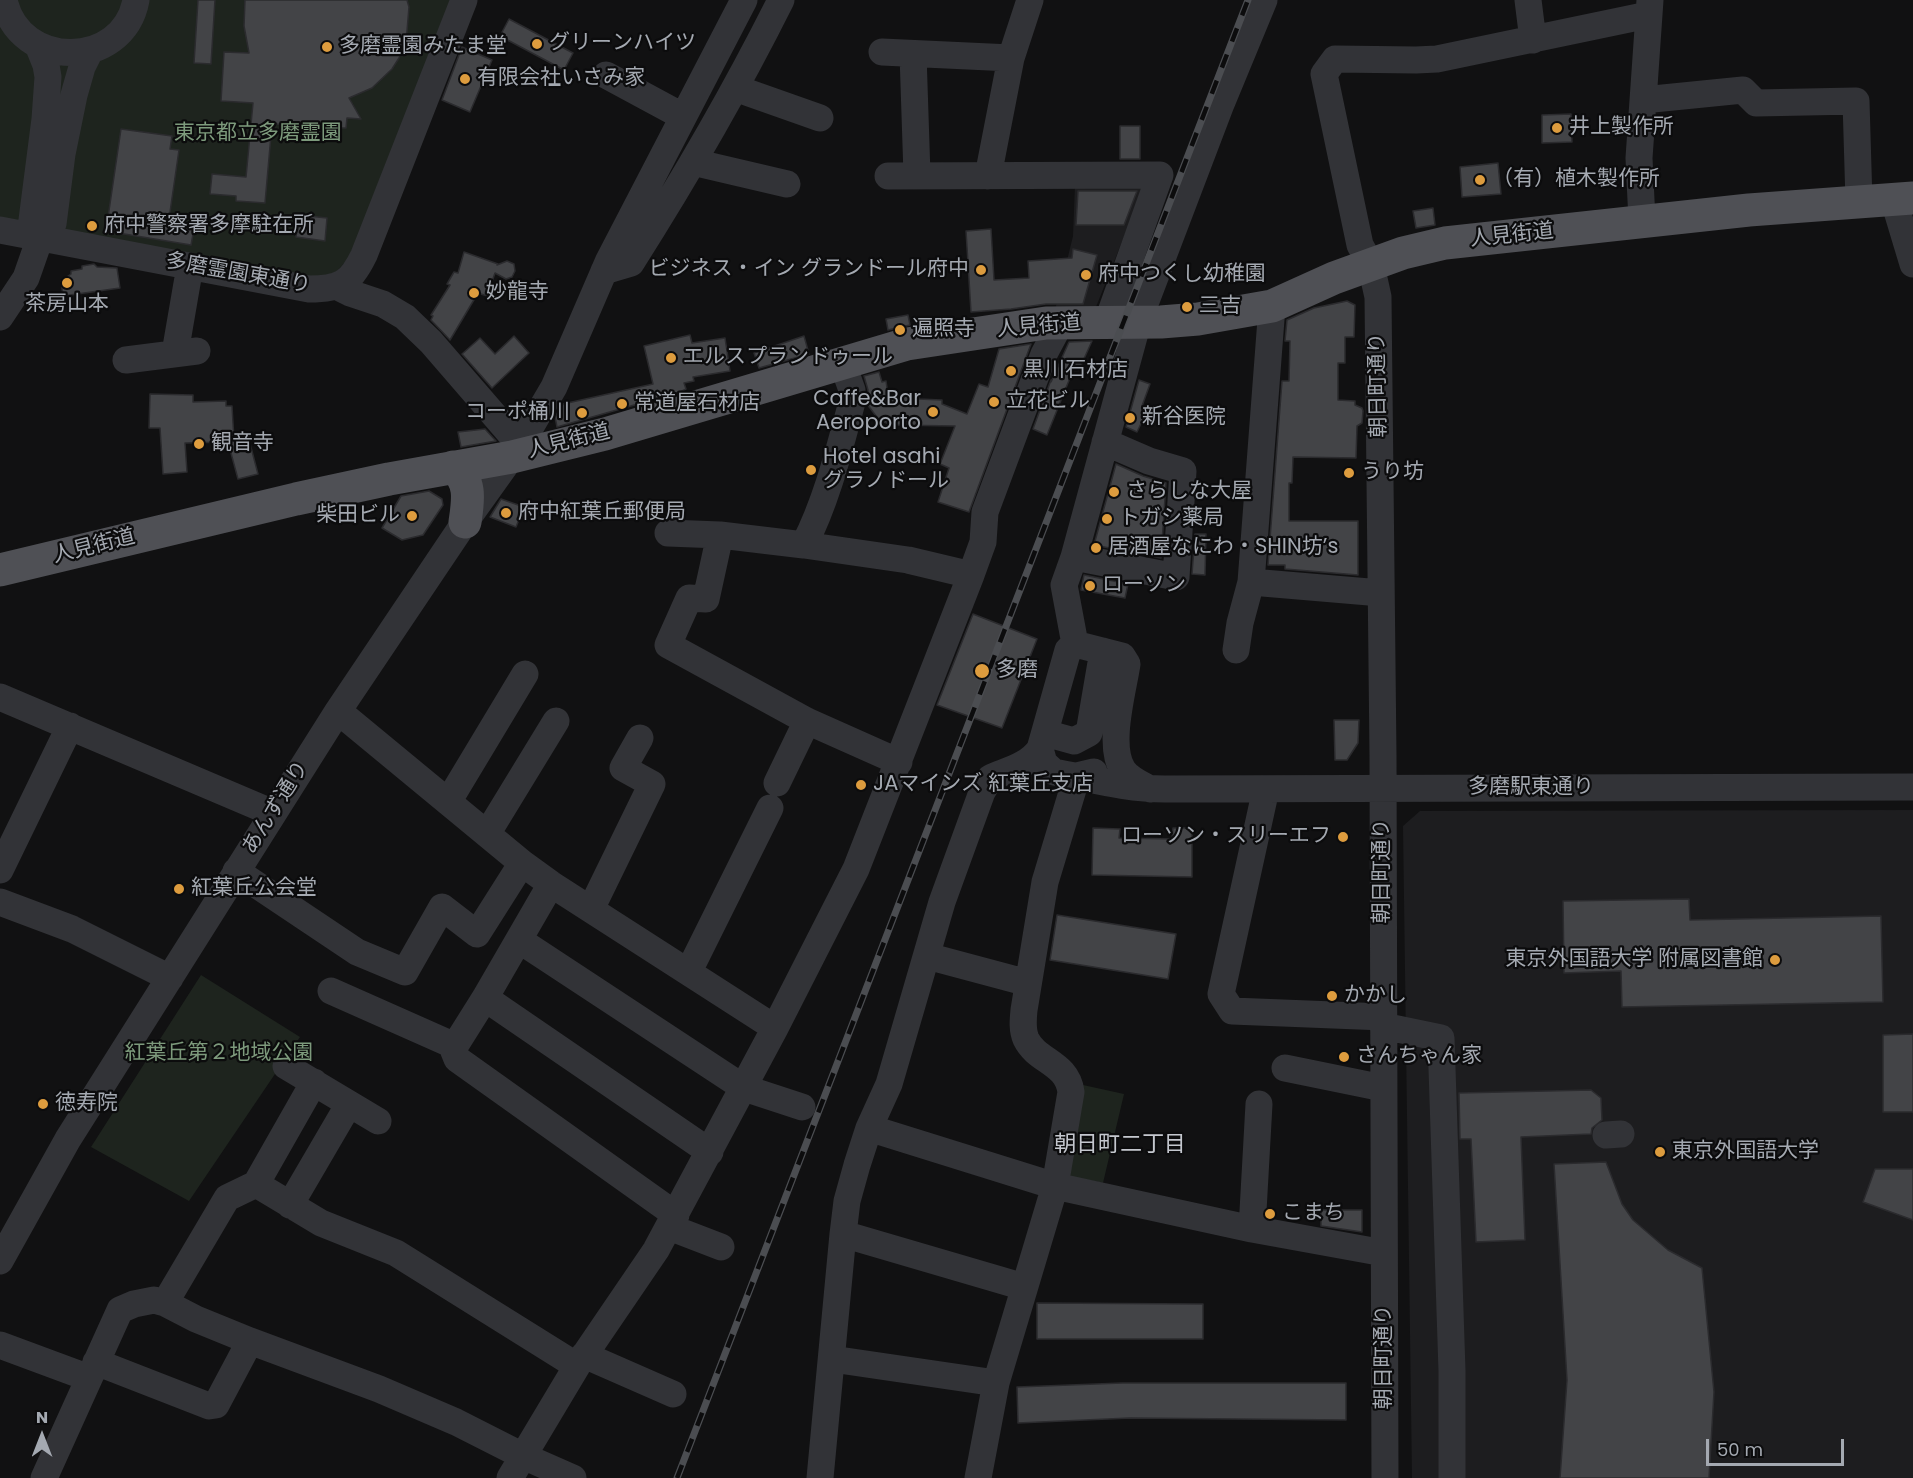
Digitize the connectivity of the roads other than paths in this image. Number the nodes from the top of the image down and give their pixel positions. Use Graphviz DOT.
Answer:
graph roads {
  1 [pos="4,0"];
  2 [pos="136,0"];
  3 [pos="464,0"];
  4 [pos="744,0"];
  5 [pos="781,0"];
  6 [pos="1030,0"];
  7 [pos="1264,0"];
  8 [pos="1528,0"];
  9 [pos="1649,7"];
  10 [pos="1533,40"];
  11 [pos="38,45"];
  12 [pos="90,51"];
  13 [pos="882,51"];
  14 [pos="913,54"];
  15 [pos="1011,58"];
  16 [pos="606,75"];
  17 [pos="735,88"];
  18 [pos="1643,100"];
  19 [pos="682,116"];
  20 [pos="819,118"];
  21 [pos="693,162"];
  22 [pos="917,175"];
  23 [pos="888,176"];
  24 [pos="988,176"];
  25 [pos="787,184"];
  26 [pos="1903,200"];
  27 [pos="1859,202"];
  28 [pos="1642,221"];
  29 [pos="0,230"];
  30 [pos="40,238"];
  31 [pos="1913,264"];
  32 [pos="1371,265"];
  33 [pos="190,266"];
  34 [pos="604,271"];
  35 [pos="10,284"];
  36 [pos="338,287"];
  37 [pos="1272,306"];
  38 [pos="0,317"];
  39 [pos="1061,322"];
  40 [pos="1122,323"];
  41 [pos="126,360"];
  42 [pos="843,364"];
  43 [pos="1105,442"];
  44 [pos="516,451"];
  45 [pos="453,467"];
  46 [pos="465,522"];
  47 [pos="668,533"];
  48 [pos="720,534"];
  49 [pos="804,545"];
  50 [pos="1074,557"];
  51 [pos="0,570"];
  52 [pos="971,575"];
  53 [pos="1251,582"];
  54 [pos="1381,593"];
  55 [pos="1075,644"];
  56 [pos="1236,650"];
  57 [pos="1103,651"];
  58 [pos="525,674"];
  59 [pos="0,697"];
  60 [pos="338,711"];
  61 [pos="556,721"];
  62 [pos="807,721"];
  63 [pos="70,726"];
  64 [pos="640,738"];
  65 [pos="1116,740"];
  66 [pos="1043,741"];
  67 [pos="899,762"];
  68 [pos="1009,770"];
  69 [pos="1066,774"];
  70 [pos="1913,786"];
  71 [pos="1150,789"];
  72 [pos="1266,789"];
  73 [pos="1382,789"];
  74 [pos="448,802"];
  75 [pos="273,813"];
  76 [pos="487,834"];
  77 [pos="522,863"];
  78 [pos="0,870"];
  79 [pos="236,871"];
  80 [pos="551,884"];
  81 [pos="0,902"];
  82 [pos="591,909"];
  83 [pos="519,940"];
  84 [pos="927,957"];
  85 [pos="689,971"];
  86 [pos="170,978"];
  87 [pos="1028,983"];
  88 [pos="331,991"];
  89 [pos="485,998"];
  90 [pos="1384,1021"];
  91 [pos="776,1028"];
  92 [pos="454,1046"];
  93 [pos="286,1066"];
  94 [pos="1285,1068"];
  95 [pos="314,1082"];
  96 [pos="744,1088"];
  97 [pos="1383,1088"];
  98 [pos="350,1104"];
  99 [pos="1259,1104"];
  100 [pos="802,1107"];
  101 [pos="378,1121"];
  102 [pos="869,1128"];
  103 [pos="710,1152"];
  104 [pos="256,1184"];
  105 [pos="1055,1186"];
  106 [pos="290,1205"];
  107 [pos="673,1221"];
  108 [pos="1252,1229"];
  109 [pos="843,1234"];
  110 [pos="721,1247"];
  111 [pos="1384,1253"];
  112 [pos="0,1261"];
  113 [pos="1024,1287"];
  114 [pos="165,1303"];
  115 [pos="250,1341"];
  116 [pos="0,1345"];
  117 [pos="832,1359"];
  118 [pos="580,1360"];
  119 [pos="92,1370"];
  120 [pos="996,1383"];
  121 [pos="673,1394"];
  122 [pos="516,1467"];
  123 [pos="44,1478"];
  124 [pos="573,1478"];
  125 [pos="820,1478"];
  126 [pos="978,1478"];
  127 [pos="1385,1478"];
  128 [pos="1452,1478"];
  1 -- 11 [label="street"];
  2 -- 12 [label="street"];
  3 -- 36 [label="street, 多磨霊園東通り"];
  4 -- 19 [label="street, あんず通り"];
  5 -- 17 [label="street"];
  6 -- 15 [label="street"];
  7 -- 40 [label="street"];
  8 -- 10 [label="street"];
  9 -- 10 [label="street"];
  9 -- 18 [label="street"];
  10 -- 32 [label="street, 朝日町通り"];
  11 -- 12 [label="street"];
  11 -- 30 [label="street"];
  12 -- 30 [label="street"];
  13 -- 14 [label="street"];
  14 -- 15 [label="street"];
  14 -- 22 [label="street"];
  15 -- 24 [label="street"];
  16 -- 19 [label="street"];
  17 -- 20 [label="street"];
  17 -- 21 [label="street"];
  18 -- 27 [label="street"];
  18 -- 28 [label="street"];
  19 -- 34 [label="street, あんず通り"];
  21 -- 25 [label="street"];
  21 -- 34 [label="street"];
  22 -- 23 [label="street"];
  22 -- 24 [label="street"];
  24 -- 40 [label="street"];
  26 -- 27 [label="main road, 人見街道"];
  26 -- 31 [label="street"];
  27 -- 28 [label="main road, 人見街道"];
  28 -- 32 [label="main road, 人見街道"];
  29 -- 30 [label="street, 多磨霊園東通り"];
  30 -- 33 [label="street, 多磨霊園東通り"];
  30 -- 35 [label="street"];
  32 -- 37 [label="main road, 人見街道"];
  32 -- 54 [label="street, 朝日町通り"];
  33 -- 36 [label="street, 多磨霊園東通り"];
  33 -- 41 [label="street"];
  34 -- 44 [label="street, あんず通り"];
  35 -- 38 [label="street"];
  36 -- 44 [label="street"];
  37 -- 40 [label="main road, 人見街道"];
  37 -- 53 [label="street"];
  39 -- 40 [label="main road, 人見街道"];
  39 -- 42 [label="main road, 人見街道"];
  39 -- 52 [label="street"];
  40 -- 43 [label="street"];
  42 -- 44 [label="main road, 人見街道"];
  42 -- 49 [label="street"];
  43 -- 50 [label="street"];
  43 -- 50 [label="street"];
  44 -- 45 [label="main road, 人見街道"];
  44 -- 46 [label="street, あんず通り"];
  45 -- 46 [label="main road"];
  45 -- 51 [label="main road, 人見街道"];
  46 -- 60 [label="street, あんず通り"];
  47 -- 48 [label="street"];
  48 -- 49 [label="street"];
  48 -- 62 [label="street"];
  49 -- 52 [label="street"];
  50 -- 55 [label="street"];
  52 -- 67 [label="street"];
  53 -- 54 [label="street"];
  53 -- 56 [label="street"];
  54 -- 73 [label="street, 朝日町通り"];
  55 -- 57 [label="street"];
  55 -- 66 [label="street"];
  57 -- 65 [label="street"];
  57 -- 66 [label="street"];
  58 -- 74 [label="street"];
  59 -- 63 [label="street"];
  60 -- 74 [label="street"];
  60 -- 75 [label="street, あんず通り"];
  61 -- 76 [label="street"];
  62 -- 67 [label="street"];
  62 -- 85 [label="street"];
  63 -- 75 [label="street"];
  63 -- 78 [label="street"];
  64 -- 82 [label="street"];
  65 -- 69 [label="street"];
  65 -- 71 [label="street"];
  66 -- 68 [label="street"];
  66 -- 69 [label="street"];
  67 -- 91 [label="street"];
  68 -- 69 [label="street, 多磨駅東通り"];
  68 -- 84 [label="street"];
  69 -- 71 [label="street, 多磨駅東通り"];
  69 -- 87 [label="street"];
  70 -- 73 [label="street, 多磨駅東通り"];
  71 -- 72 [label="street, 多磨駅東通り"];
  72 -- 73 [label="street, 多磨駅東通り"];
  72 -- 90 [label="street"];
  73 -- 90 [label="street, 朝日町通り"];
  74 -- 76 [label="street"];
  75 -- 79 [label="street, あんず通り"];
  76 -- 77 [label="street"];
  77 -- 79 [label="street"];
  77 -- 80 [label="street"];
  79 -- 86 [label="street, あんず通り"];
  80 -- 82 [label="street"];
  80 -- 83 [label="street"];
  81 -- 86 [label="street"];
  82 -- 85 [label="street"];
  83 -- 89 [label="street"];
  83 -- 96 [label="street"];
  84 -- 87 [label="street"];
  84 -- 102 [label="street"];
  85 -- 91 [label="street"];
  86 -- 112 [label="street, あんず通り"];
  87 -- 105 [label="street"];
  88 -- 92 [label="street"];
  89 -- 92 [label="street"];
  89 -- 103 [label="street"];
  90 -- 97 [label="street, 朝日町通り"];
  90 -- 128 [label="street"];
  91 -- 96 [label="street"];
  92 -- 107 [label="street"];
  93 -- 95 [label="street"];
  94 -- 97 [label="street"];
  95 -- 98 [label="street"];
  95 -- 104 [label="street"];
  96 -- 100 [label="street"];
  96 -- 103 [label="street"];
  97 -- 111 [label="street, 朝日町通り"];
  98 -- 101 [label="street"];
  98 -- 106 [label="street"];
  99 -- 108 [label="street"];
  102 -- 105 [label="street"];
  102 -- 109 [label="street"];
  103 -- 107 [label="street"];
  104 -- 106 [label="street"];
  104 -- 114 [label="street"];
  105 -- 108 [label="street"];
  105 -- 113 [label="street"];
  106 -- 118 [label="street"];
  107 -- 110 [label="street"];
  107 -- 118 [label="street"];
  108 -- 111 [label="street"];
  109 -- 113 [label="street"];
  109 -- 117 [label="street"];
  111 -- 127 [label="street, 朝日町通り"];
  113 -- 120 [label="street"];
  114 -- 115 [label="street"];
  114 -- 119 [label="street"];
  115 -- 119 [label="street"];
  115 -- 122 [label="street"];
  116 -- 119 [label="street"];
  117 -- 120 [label="street"];
  117 -- 125 [label="street"];
  118 -- 121 [label="street"];
  118 -- 122 [label="street"];
  119 -- 123 [label="street"];
  120 -- 126 [label="street"];
  122 -- 124 [label="street"];
}
